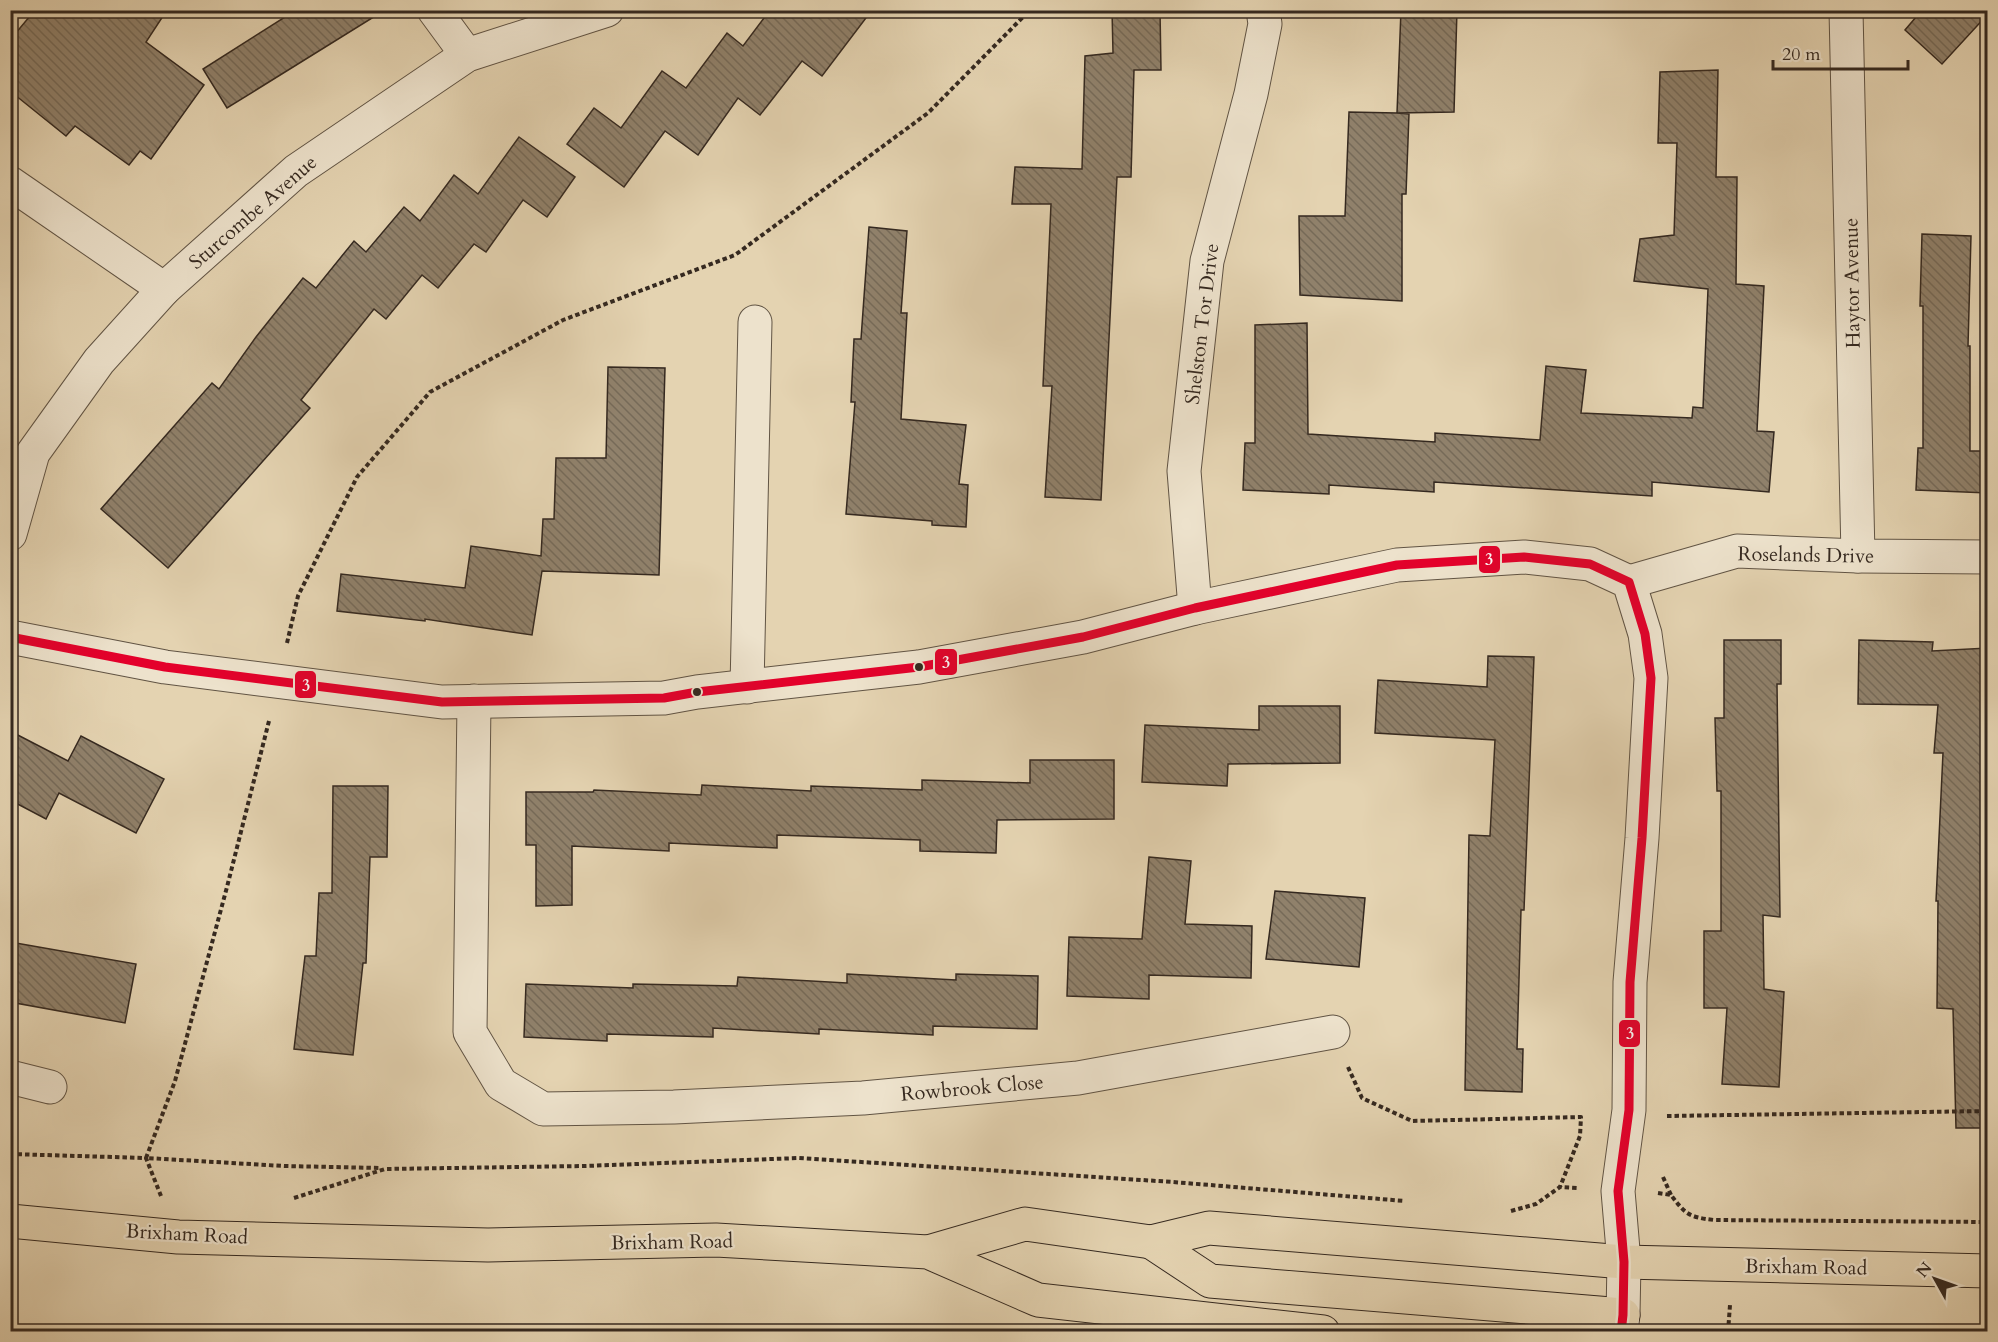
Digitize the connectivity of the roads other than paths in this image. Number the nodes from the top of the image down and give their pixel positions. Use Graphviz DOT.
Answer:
graph roads {
  1 [pos="434,10"];
  2 [pos="607,10"];
  3 [pos="1263,10"];
  4 [pos="1846,10"];
  5 [pos="467,55"];
  6 [pos="10,183"];
  7 [pos="164,289"];
  8 [pos="755,322"];
  9 [pos="10,534"];
  10 [pos="1858,556"];
  11 [pos="1988,557"];
  12 [pos="1629,582"];
  13 [pos="1195,608"];
  14 [pos="10,637"];
  15 [pos="747,687"];
  16 [pos="474,701"];
  17 [pos="1333,1032"];
  18 [pos="10,1077"];
  19 [pos="50,1087"];
  20 [pos="10,1221"];
  21 [pos="1151,1242"];
  22 [pos="928,1251"];
  23 [pos="1624,1262"];
  24 [pos="1988,1270"];
  25 [pos="1622,1323"];
  26 [pos="1323,1332"];
  1 -- 5 [label="street"];
  2 -- 5 [label="street, Sturcombe Avenue"];
  3 -- 13 [label="street, Shelston Tor Drive"];
  4 -- 10 [label="street, Haytor Avenue"];
  5 -- 7 [label="street, Sturcombe Avenue"];
  6 -- 7 [label="street"];
  7 -- 9 [label="street, Sturcombe Avenue"];
  8 -- 15 [label="street"];
  10 -- 11 [label="street, Roselands Drive"];
  10 -- 12 [label="street, Roselands Drive"];
  12 -- 13 [label="street"];
  12 -- 23 [label="street"];
  13 -- 15 [label="street"];
  14 -- 16 [label="street"];
  15 -- 16 [label="street"];
  16 -- 17 [label="street, Rowbrook Close"];
  18 -- 19 [label="street"];
  20 -- 22 [label="main road, Brixham Road"];
  21 -- 22 [label="main road"];
  21 -- 23 [label="main road, Brixham Road"];
  21 -- 25 [label="main road"];
  22 -- 26 [label="main road, Brixham Road"];
  23 -- 24 [label="main road, Brixham Road"];
  23 -- 25 [label="street"];
}
